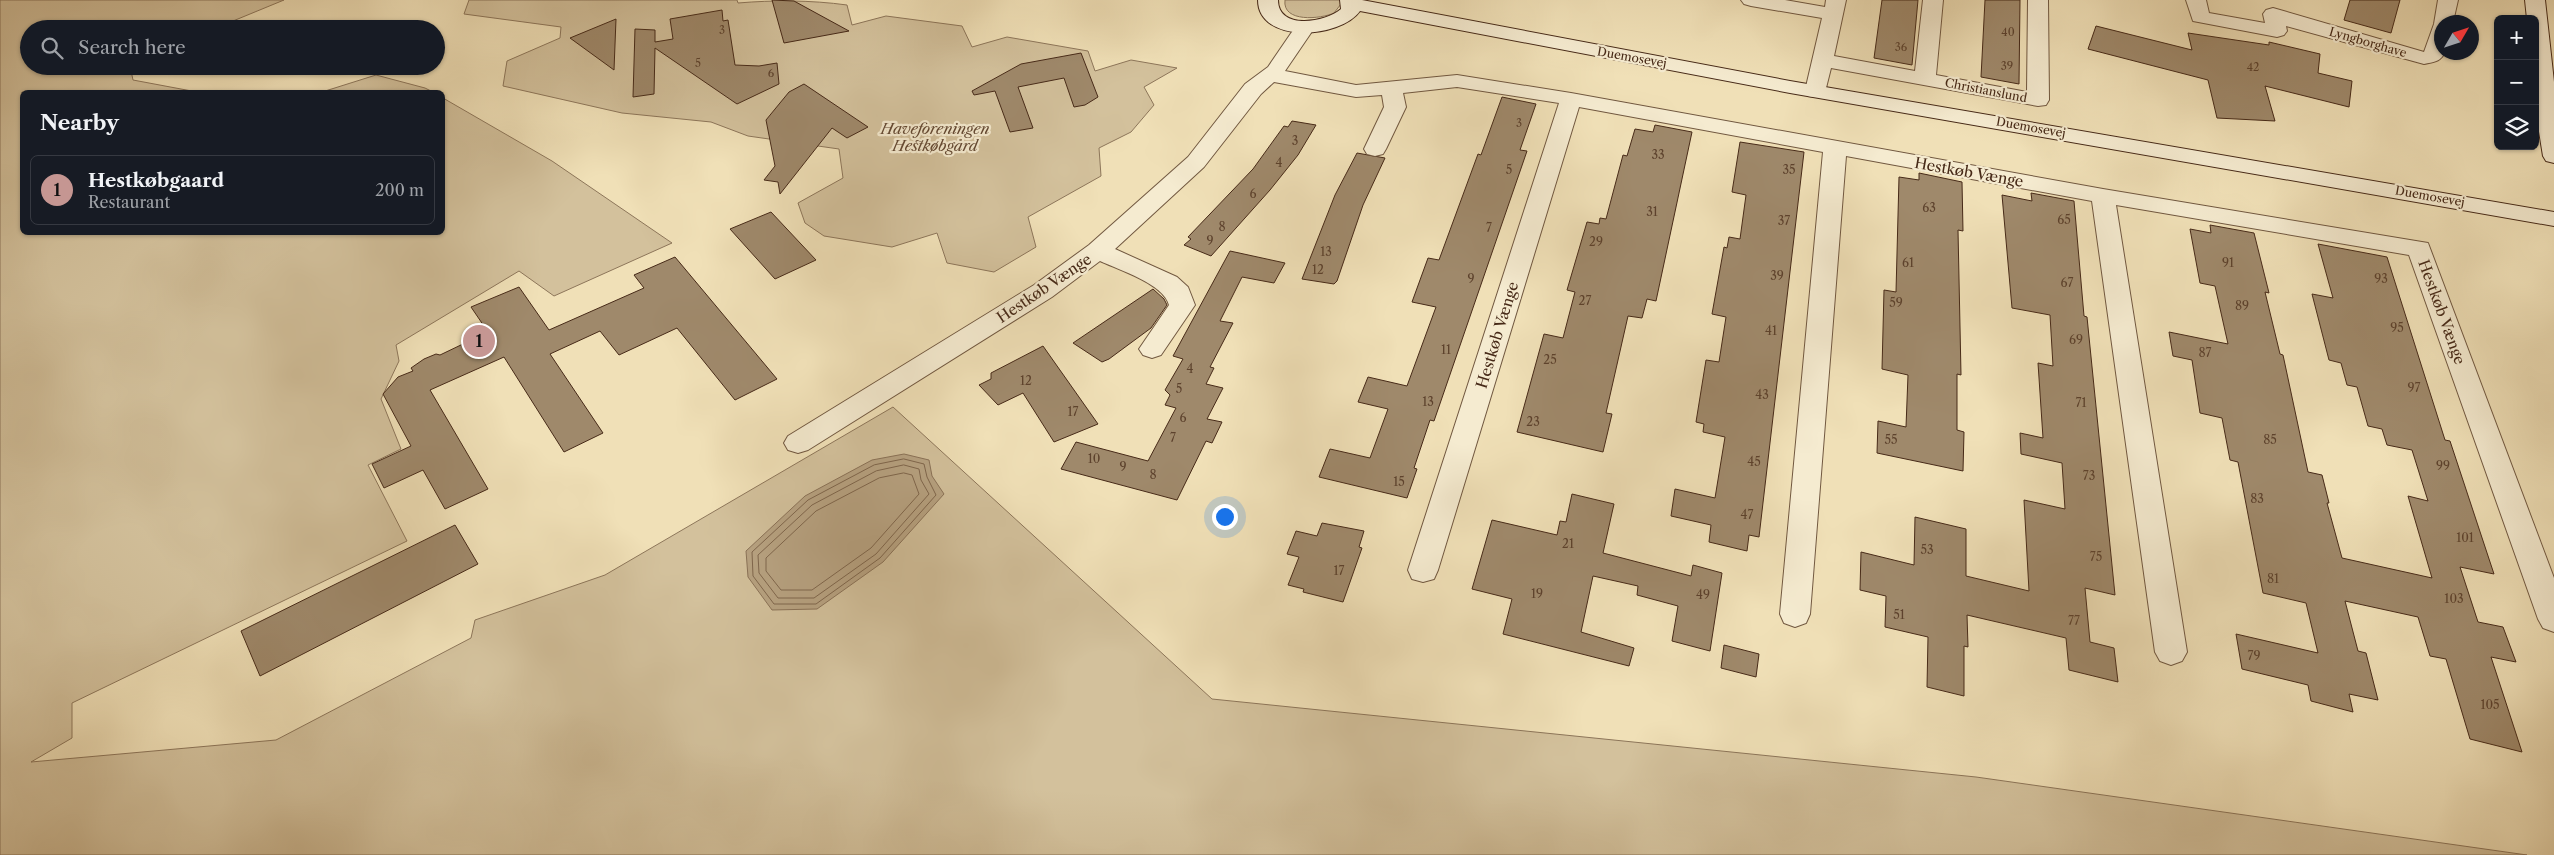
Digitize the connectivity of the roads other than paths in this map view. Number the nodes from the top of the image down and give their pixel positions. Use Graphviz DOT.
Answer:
graph roads {
  1 [pos="1751,0"];
  2 [pos="1933,0"];
  3 [pos="2038,0"];
  4 [pos="2196,0"];
  5 [pos="2448,0"];
  6 [pos="2535,0"];
  7 [pos="1263,1"];
  8 [pos="1350,7"];
  9 [pos="1834,7"];
  10 [pos="2271,8"];
  11 [pos="2444,15"];
  12 [pos="1297,26"];
  13 [pos="2434,54"];
  14 [pos="1822,60"];
  15 [pos="1272,75"];
  16 [pos="1925,79"];
  17 [pos="1392,88"];
  18 [pos="1253,90"];
  19 [pos="1816,91"];
  20 [pos="1571,99"];
  21 [pos="1835,148"];
  22 [pos="1375,149"];
  23 [pos="2554,156"];
  24 [pos="2104,196"];
  25 [pos="2554,219"];
  26 [pos="1098,251"];
  27 [pos="1152,349"];
  28 [pos="798,443"];
  29 [pos="1422,570"];
  30 [pos="1795,614"];
  31 [pos="2554,619"];
  32 [pos="2171,652"];
  1 -- 9 [label="street"];
  2 -- 16 [label="street, Christianslund"];
  3 -- 16 [label="street, Christianslund"];
  4 -- 10 [label="street, Lyngborghave"];
  5 -- 11 [label="street"];
  6 -- 23 [label="street"];
  7 -- 12 [label="street"];
  8 -- 12 [label="street"];
  8 -- 19 [label="street, Duemosevej"];
  9 -- 14 [label="street"];
  10 -- 13 [label="street, Lyngborghave"];
  12 -- 15 [label="street, Hestkøb Vænge"];
  12 -- 18 [label="street, Hestkøb Vænge"];
  14 -- 16 [label="street, Christianslund"];
  14 -- 19 [label="street"];
  15 -- 17 [label="street, Hestkøb Vænge"];
  15 -- 18 [label="street, Hestkøb Vænge"];
  17 -- 20 [label="street, Hestkøb Vænge"];
  17 -- 22 [label="street"];
  18 -- 26 [label="street, Hestkøb Vænge"];
  19 -- 25 [label="street, Duemosevej"];
  20 -- 21 [label="street, Hestkøb Vænge"];
  20 -- 29 [label="street, Hestkøb Vænge"];
  21 -- 24 [label="street, Hestkøb Vænge"];
  21 -- 30 [label="street"];
  24 -- 31 [label="street, Hestkøb Vænge"];
  24 -- 32 [label="street"];
  26 -- 27 [label="street"];
  26 -- 28 [label="street, Hestkøb Vænge"];
}
